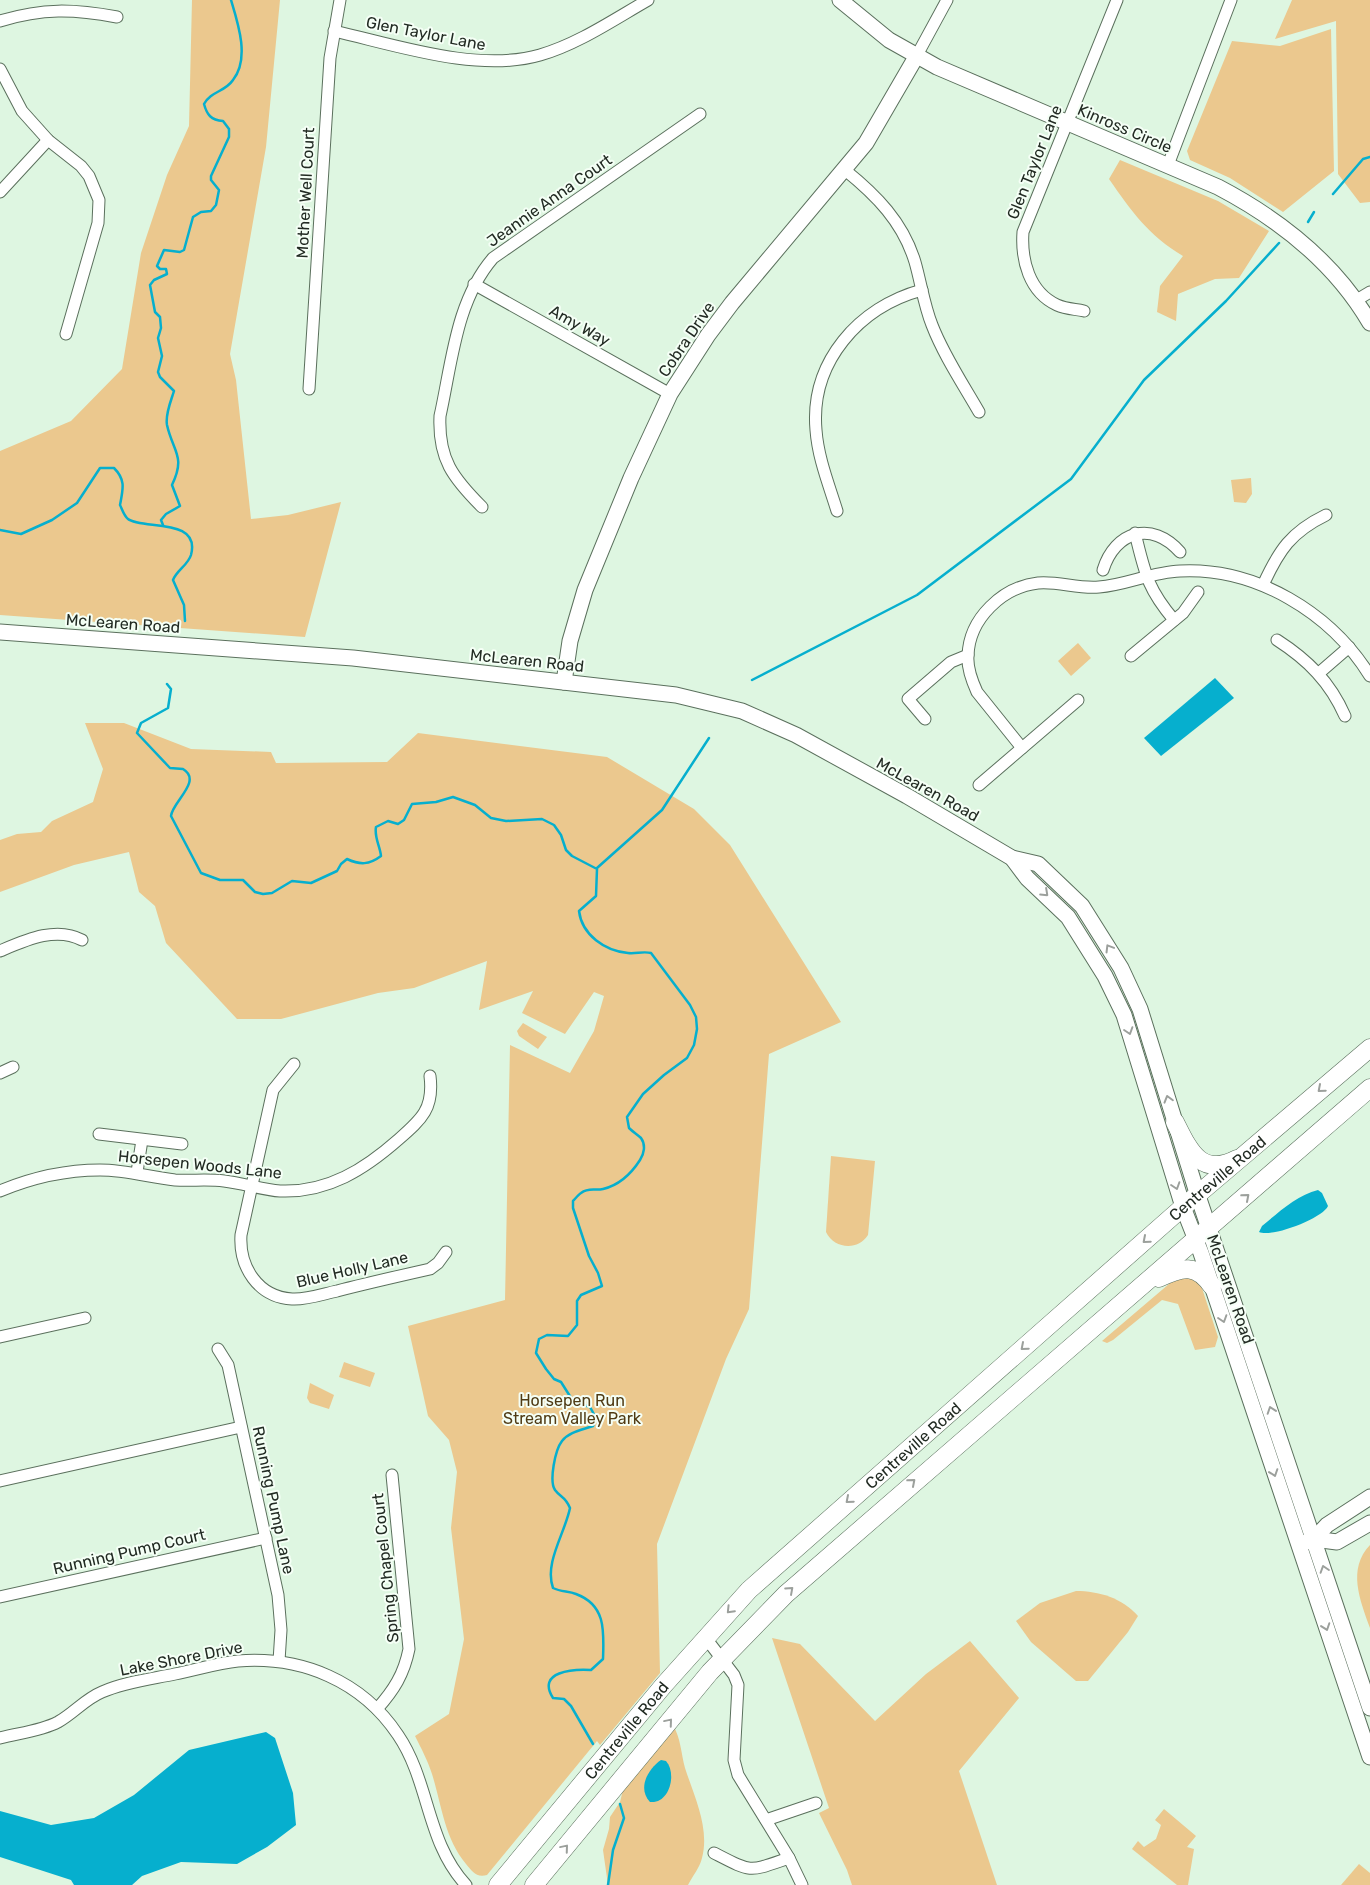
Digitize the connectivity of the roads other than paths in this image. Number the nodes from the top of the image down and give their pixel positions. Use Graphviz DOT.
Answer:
graph roads {
  1 [pos="340,0"];
  2 [pos="648,0"];
  3 [pos="840,0"];
  4 [pos="947,0"];
  5 [pos="1117,0"];
  6 [pos="1231,0"];
  7 [pos="117,17"];
  8 [pos="0,21"];
  9 [pos="334,31"];
  10 [pos="916,57"];
  11 [pos="0,68"];
  12 [pos="700,114"];
  13 [pos="1068,123"];
  14 [pos="48,140"];
  15 [pos="1168,165"];
  16 [pos="845,170"];
  17 [pos="0,192"];
  18 [pos="474,284"];
  19 [pos="922,290"];
  20 [pos="1370,292"];
  21 [pos="1355,301"];
  22 [pos="1084,311"];
  23 [pos="1370,323"];
  24 [pos="66,334"];
  25 [pos="309,389"];
  26 [pos="670,394"];
  27 [pos="979,412"];
  28 [pos="482,506"];
  29 [pos="837,511"];
  30 [pos="1326,515"];
  31 [pos="1135,534"];
  32 [pos="1180,552"];
  33 [pos="1103,570"];
  34 [pos="1145,576"];
  35 [pos="1263,585"];
  36 [pos="1198,592"];
  37 [pos="1174,620"];
  38 [pos="0,632"];
  39 [pos="1277,640"];
  40 [pos="1349,647"];
  41 [pos="968,656"];
  42 [pos="1132,656"];
  43 [pos="1319,674"];
  44 [pos="1370,676"];
  45 [pos="564,682"];
  46 [pos="1078,700"];
  47 [pos="1345,716"];
  48 [pos="925,719"];
  49 [pos="1022,748"];
  50 [pos="979,785"];
  51 [pos="1012,858"];
  52 [pos="82,940"];
  53 [pos="0,950"];
  54 [pos="1370,1048"];
  55 [pos="294,1064"];
  56 [pos="13,1067"];
  57 [pos="0,1073"];
  58 [pos="430,1076"];
  59 [pos="1370,1088"];
  60 [pos="1175,1122"];
  61 [pos="99,1134"];
  62 [pos="142,1140"];
  63 [pos="182,1144"];
  64 [pos="1246,1154"];
  65 [pos="137,1172"];
  66 [pos="252,1186"];
  67 [pos="0,1191"];
  68 [pos="1198,1196"];
  69 [pos="1183,1207"];
  70 [pos="1202,1234"];
  71 [pos="446,1252"];
  72 [pos="1212,1286"];
  73 [pos="1141,1288"];
  74 [pos="86,1318"];
  75 [pos="0,1337"];
  76 [pos="218,1349"];
  77 [pos="241,1427"];
  78 [pos="392,1475"];
  79 [pos="0,1481"];
  80 [pos="1370,1497"];
  81 [pos="1370,1523"];
  82 [pos="266,1538"];
  83 [pos="1314,1539"];
  84 [pos="1298,1546"];
  85 [pos="0,1597"];
  86 [pos="705,1637"];
  87 [pos="722,1659"];
  88 [pos="279,1661"];
  89 [pos="1370,1708"];
  90 [pos="377,1709"];
  91 [pos="0,1738"];
  92 [pos="1370,1757"];
  93 [pos="816,1803"];
  94 [pos="766,1820"];
  95 [pos="714,1853"];
  96 [pos="789,1858"];
  97 [pos="466,1885"];
  98 [pos="498,1885"];
  99 [pos="534,1885"];
  100 [pos="802,1885"];
  1 -- 9 [label="street, Mother Well Court"];
  2 -- 9 [label="street, Glen Taylor Lane"];
  3 -- 10 [label="main road, Kinross Circle"];
  4 -- 10 [label="street"];
  5 -- 13 [label="street, Glen Taylor Lane"];
  6 -- 15 [label="street"];
  7 -- 8 [label="street"];
  9 -- 25 [label="street, Mother Well Court"];
  10 -- 13 [label="main road, Kinross Circle"];
  10 -- 16 [label="main road, Cobra Drive"];
  11 -- 14 [label="street"];
  12 -- 18 [label="street, Jeannie Anna Court"];
  13 -- 15 [label="main road, Kinross Circle"];
  13 -- 22 [label="street, Glen Taylor Lane"];
  14 -- 17 [label="street"];
  14 -- 24 [label="street"];
  15 -- 21 [label="main road, Kinross Circle"];
  16 -- 19 [label="street"];
  16 -- 26 [label="main road, Cobra Drive"];
  18 -- 26 [label="street, Amy Way"];
  18 -- 28 [label="street, Jeannie Anna Court"];
  19 -- 27 [label="street"];
  19 -- 29 [label="street"];
  20 -- 21 [label="street"];
  21 -- 23 [label="main road, Kinross Circle"];
  26 -- 45 [label="main road, Cobra Drive"];
  30 -- 35 [label="street"];
  31 -- 32 [label="street"];
  31 -- 33 [label="street"];
  31 -- 34 [label="street"];
  34 -- 35 [label="street"];
  34 -- 37 [label="street"];
  34 -- 41 [label="street"];
  35 -- 40 [label="street"];
  36 -- 37 [label="street"];
  37 -- 42 [label="street"];
  38 -- 45 [label="main road, McLearen Road"];
  39 -- 43 [label="street"];
  40 -- 43 [label="street"];
  40 -- 44 [label="street"];
  41 -- 48 [label="street"];
  41 -- 49 [label="street"];
  43 -- 47 [label="street"];
  45 -- 51 [label="main road, McLearen Road"];
  46 -- 49 [label="street"];
  49 -- 50 [label="street"];
  60 -- 51 [label="main road, McLearen Road, one-way"];
  51 -- 69 [label="main road, McLearen Road, one-way"];
  52 -- 53 [label="street"];
  54 -- 64 [label="main road, Centreville Road, one-way"];
  55 -- 66 [label="street, Blue Holly Lane"];
  56 -- 57 [label="street"];
  58 -- 66 [label="street, Horsepen Woods Lane"];
  70 -- 59 [label="main road, Centreville Road, one-way"];
  60 -- 64 [label="main road"];
  60 -- 68 [label="main road, McLearen Road"];
  61 -- 62 [label="street"];
  62 -- 63 [label="street"];
  62 -- 65 [label="street"];
  64 -- 68 [label="main road, Centreville Road"];
  65 -- 66 [label="street, Horsepen Woods Lane"];
  65 -- 67 [label="street, Horsepen Woods Lane"];
  66 -- 71 [label="street, Blue Holly Lane"];
  68 -- 69 [label="main road, Centreville Road"];
  68 -- 70 [label="main road, McLearen Road"];
  69 -- 70 [label="main road, McLearen Road"];
  69 -- 86 [label="main road, Centreville Road, one-way"];
  70 -- 72 [label="main road, McLearen Road"];
  70 -- 73 [label="main road, Centreville Road"];
  83 -- 70 [label="main road, McLearen Road, one-way"];
  72 -- 73 [label="main road"];
  72 -- 84 [label="main road, McLearen Road, one-way"];
  87 -- 73 [label="main road, Centreville Road, one-way"];
  74 -- 75 [label="street"];
  76 -- 77 [label="street, Running Pump Lane"];
  77 -- 79 [label="street"];
  77 -- 82 [label="street, Running Pump Lane"];
  78 -- 90 [label="street, Spring Chapel Court"];
  80 -- 83 [label="main road"];
  81 -- 83 [label="main road"];
  82 -- 85 [label="street, Running Pump Court"];
  82 -- 88 [label="street, Running Pump Lane"];
  83 -- 84 [label="main road"];
  89 -- 83 [label="main road, McLearen Road, one-way"];
  84 -- 92 [label="main road, McLearen Road, one-way"];
  86 -- 87 [label="street"];
  86 -- 98 [label="main road, Centreville Road"];
  87 -- 94 [label="street"];
  99 -- 87 [label="main road, Centreville Road, one-way"];
  88 -- 90 [label="street, Lake Shore Drive"];
  88 -- 91 [label="street, Lake Shore Drive"];
  90 -- 97 [label="street, Lake Shore Drive"];
  93 -- 94 [label="street"];
  94 -- 96 [label="street"];
  95 -- 96 [label="street"];
  96 -- 100 [label="street"];
}
